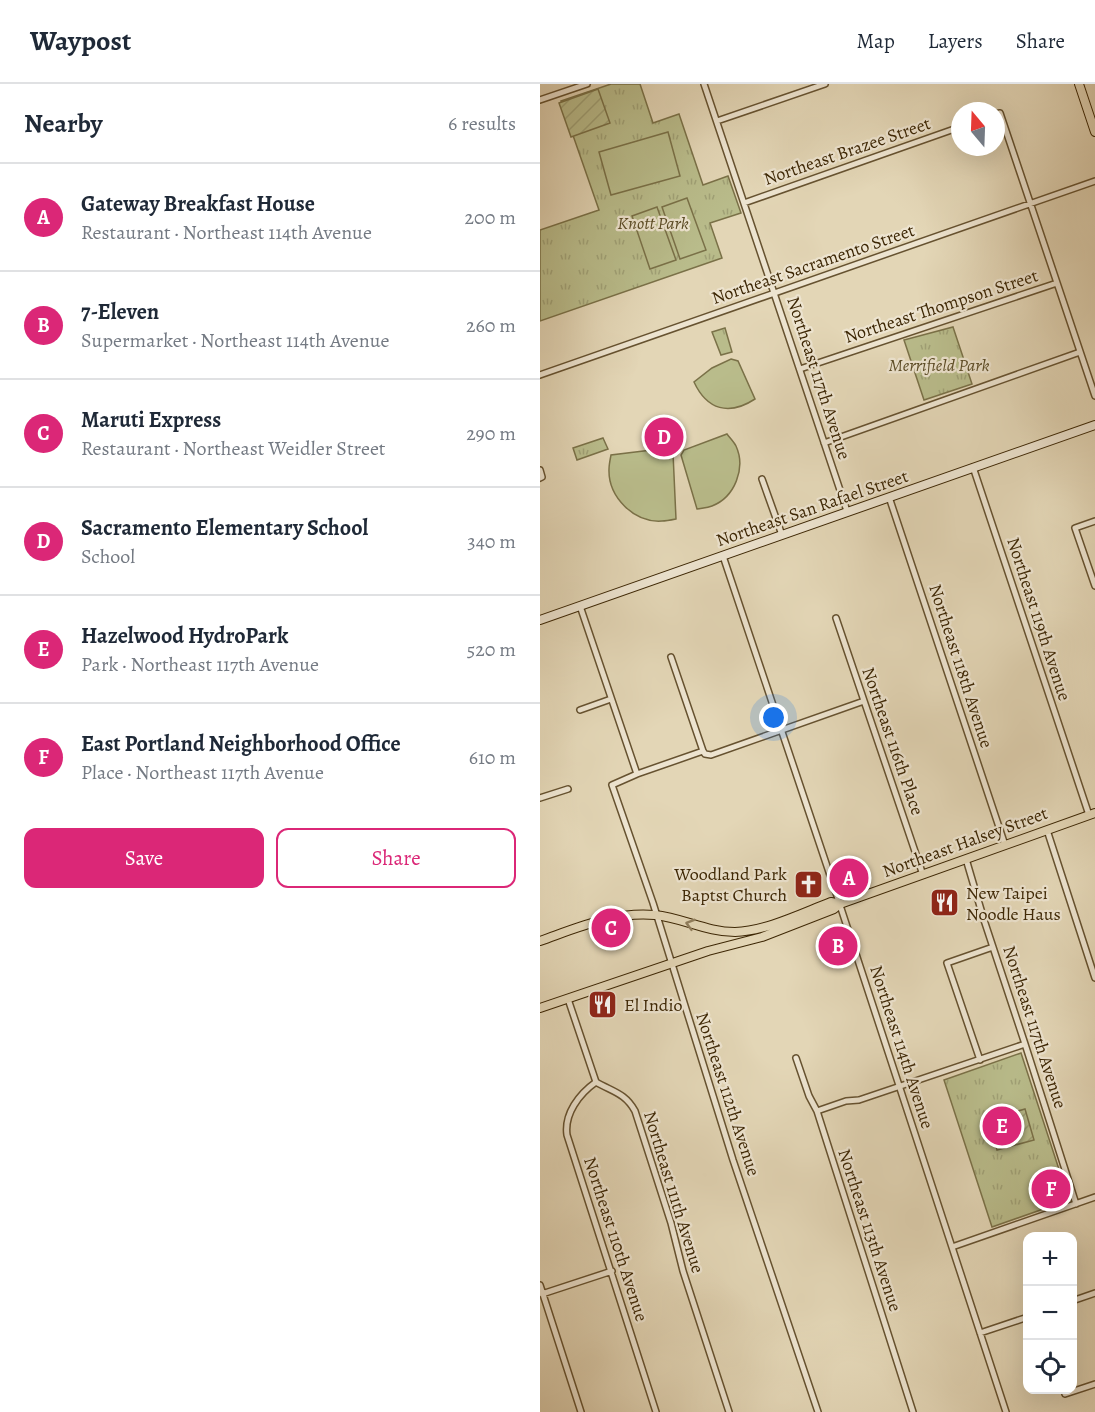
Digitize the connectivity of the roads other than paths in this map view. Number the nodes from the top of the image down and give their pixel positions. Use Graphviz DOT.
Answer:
graph roads {
  1 [pos="587,84"];
  2 [pos="704,84"];
  3 [pos="825,84"];
  4 [pos="1079,84"];
  5 [pos="540,100"];
  6 [pos="717,121"];
  7 [pos="951,130"];
  8 [pos="1095,132"];
  9 [pos="1005,133"];
  10 [pos="1095,181"];
  11 [pos="744,203"];
  12 [pos="1030,203"];
  13 [pos="1057,283"];
  14 [pos="775,294"];
  15 [pos="1080,352"];
  16 [pos="800,369"];
  17 [pos="540,375"];
  18 [pos="1095,396"];
  19 [pos="1095,425"];
  20 [pos="824,443"];
  21 [pos="973,468"];
  22 [pos="762,479"];
  23 [pos="889,497"];
  24 [pos="848,511"];
  25 [pos="1095,521"];
  26 [pos="782,535"];
  27 [pos="723,556"];
  28 [pos="1095,586"];
  29 [pos="580,606"];
  30 [pos="836,618"];
  31 [pos="540,620"];
  32 [pos="671,657"];
  33 [pos="611,699"];
  34 [pos="864,701"];
  35 [pos="580,710"];
  36 [pos="781,730"];
  37 [pos="703,751"];
  38 [pos="637,774"];
  39 [pos="568,789"];
  40 [pos="540,798"];
  41 [pos="1092,814"];
  42 [pos="1047,830"];
  43 [pos="1005,845"];
  44 [pos="966,859"];
  45 [pos="923,874"];
  46 [pos="840,904"];
  47 [pos="656,915"];
  48 [pos="540,941"];
  49 [pos="993,947"];
  50 [pos="672,963"];
  51 [pos="1095,978"];
  52 [pos="568,999"];
  53 [pos="540,1008"];
  54 [pos="1025,1044"];
  55 [pos="796,1058"];
  56 [pos="980,1060"];
  57 [pos="596,1082"];
  58 [pos="900,1087"];
  59 [pos="817,1111"];
  60 [pos="1095,1197"];
  61 [pos="1076,1204"];
  62 [pos="952,1247"];
  63 [pos="612,1271"];
  64 [pos="540,1285"];
  65 [pos="1095,1293"];
  66 [pos="542,1295"];
  67 [pos="1077,1299"];
  68 [pos="1023,1319"];
  69 [pos="980,1334"];
  70 [pos="1095,1384"];
  71 [pos="1077,1390"];
  72 [pos="581,1412"];
  73 [pos="656,1412"];
  74 [pos="729,1412"];
  75 [pos="818,1412"];
  76 [pos="913,1412"];
  77 [pos="1006,1412"];
  1 -- 5 [label="street"];
  2 -- 6 [label="street, Northeast 117th Avenue"];
  3 -- 6 [label="street"];
  4 -- 8 [label="main road"];
  6 -- 11 [label="street, Northeast 117th Avenue"];
  7 -- 11 [label="street, Northeast Brazee Street"];
  9 -- 12 [label="street"];
  10 -- 12 [label="street, Northeast Sacramento Street"];
  11 -- 14 [label="street, Northeast 117th Avenue"];
  12 -- 13 [label="street"];
  12 -- 14 [label="street, Northeast Sacramento Street"];
  13 -- 15 [label="street"];
  13 -- 16 [label="street, Northeast Thompson Street"];
  14 -- 16 [label="street, Northeast 117th Avenue"];
  14 -- 17 [label="street, Northeast Sacramento Street"];
  15 -- 18 [label="street"];
  15 -- 20 [label="street"];
  16 -- 20 [label="street, Northeast 117th Avenue"];
  19 -- 21 [label="street, Northeast San Rafael Street"];
  20 -- 24 [label="street, Northeast 117th Avenue"];
  21 -- 23 [label="street, Northeast San Rafael Street"];
  21 -- 41 [label="street, Northeast 119th Avenue"];
  22 -- 26 [label="street"];
  23 -- 24 [label="street, Northeast San Rafael Street"];
  23 -- 43 [label="street, Northeast 118th Avenue"];
  24 -- 26 [label="street, Northeast San Rafael Street"];
  25 -- 28 [label="street"];
  26 -- 27 [label="street, Northeast San Rafael Street"];
  27 -- 29 [label="street, Northeast San Rafael Street"];
  27 -- 36 [label="street, Northeast 114th Avenue"];
  29 -- 31 [label="street, Northeast San Rafael Street"];
  29 -- 33 [label="street"];
  30 -- 34 [label="street, Northeast 116th Place"];
  32 -- 37 [label="street"];
  33 -- 35 [label="street"];
  33 -- 38 [label="street"];
  34 -- 36 [label="street"];
  34 -- 45 [label="street, Northeast 116th Place"];
  36 -- 37 [label="street"];
  36 -- 46 [label="street, Northeast 114th Avenue"];
  37 -- 38 [label="street"];
  38 -- 47 [label="street, Northeast 112th Avenue"];
  39 -- 40 [label="street"];
  41 -- 42 [label="main road, Northeast Halsey Street"];
  42 -- 43 [label="main road, Northeast Halsey Street"];
  42 -- 51 [label="street"];
  43 -- 44 [label="main road, Northeast Halsey Street"];
  44 -- 45 [label="main road, Northeast Halsey Street"];
  44 -- 49 [label="street, Northeast 117th Avenue"];
  45 -- 46 [label="main road, Northeast Halsey Street"];
  46 -- 47 [label="main road, one-way"];
  46 -- 50 [label="main road, Northeast Halsey Street"];
  46 -- 58 [label="street, Northeast 114th Avenue"];
  47 -- 48 [label="main road"];
  47 -- 50 [label="street, Northeast 112th Avenue"];
  49 -- 54 [label="street, Northeast 117th Avenue"];
  49 -- 56 [label="street"];
  50 -- 52 [label="main road, Northeast Halsey Street"];
  50 -- 75 [label="street, Northeast 112th Avenue"];
  52 -- 53 [label="main road, Northeast Halsey Street"];
  52 -- 57 [label="street"];
  54 -- 56 [label="street"];
  54 -- 61 [label="street, Northeast 117th Avenue"];
  55 -- 59 [label="street, Northeast 113th Avenue"];
  56 -- 58 [label="street"];
  57 -- 63 [label="street, Northeast 110th Avenue"];
  57 -- 74 [label="street, Northeast 111th Avenue"];
  58 -- 59 [label="street"];
  58 -- 62 [label="street, Northeast 114th Avenue"];
  59 -- 76 [label="street, Northeast 113th Avenue"];
  60 -- 61 [label="street"];
  61 -- 62 [label="street"];
  62 -- 69 [label="street, Northeast 114th Avenue"];
  63 -- 66 [label="street"];
  63 -- 73 [label="street, Northeast 110th Avenue"];
  64 -- 66 [label="street"];
  65 -- 67 [label="street"];
  66 -- 72 [label="street"];
  68 -- 69 [label="street"];
  69 -- 77 [label="street, Northeast 114th Avenue"];
  70 -- 71 [label="street"];
}
